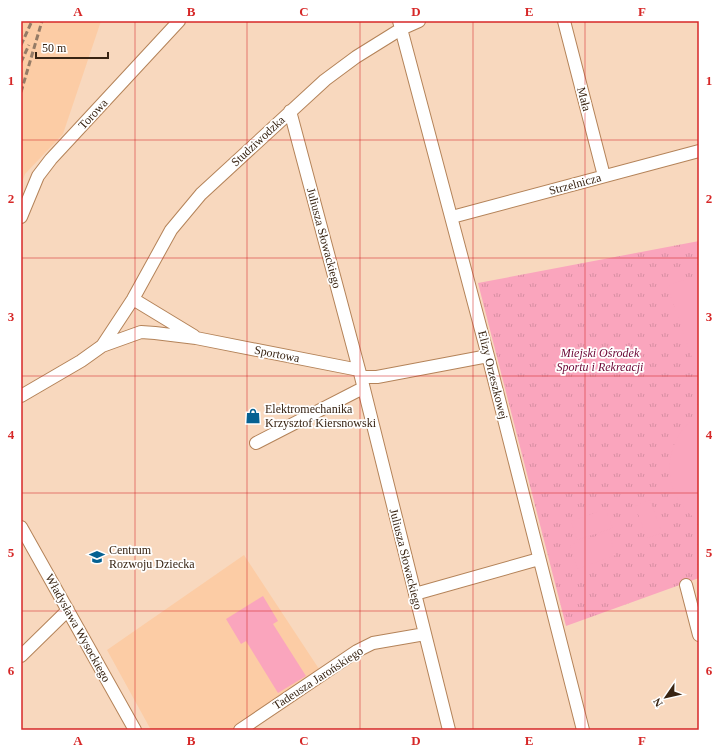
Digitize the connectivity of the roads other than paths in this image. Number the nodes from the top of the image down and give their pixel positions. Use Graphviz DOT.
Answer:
graph roads {
  1 [pos="179,21"];
  2 [pos="419,21"];
  3 [pos="564,21"];
  4 [pos="400,25"];
  5 [pos="290,111"];
  6 [pos="699,151"];
  7 [pos="604,176"];
  8 [pos="21,217"];
  9 [pos="452,217"];
  10 [pos="133,299"];
  11 [pos="196,338"];
  12 [pos="102,346"];
  13 [pos="488,356"];
  14 [pos="361,378"];
  15 [pos="21,396"];
  16 [pos="256,443"];
  17 [pos="21,527"];
  18 [pos="539,559"];
  19 [pos="686,585"];
  20 [pos="415,594"];
  21 [pos="68,610"];
  22 [pos="425,634"];
  23 [pos="699,635"];
  24 [pos="21,656"];
  25 [pos="135,730"];
  26 [pos="240,730"];
  27 [pos="448,730"];
  28 [pos="583,730"];
  1 -- 8 [label="street, Torowa"];
  2 -- 4 [label="street, Studziwodzka"];
  3 -- 7 [label="street, Mała"];
  4 -- 5 [label="street, Studziwodzka"];
  4 -- 9 [label="street, Elizy Orzeszkowej"];
  5 -- 10 [label="street, Studziwodzka"];
  5 -- 14 [label="street, Juliusza Słowackiego"];
  6 -- 7 [label="street, Strzelnicza"];
  7 -- 9 [label="street, Strzelnicza"];
  9 -- 13 [label="street, Elizy Orzeszkowej"];
  10 -- 11 [label="street, Sportowa"];
  10 -- 12 [label="street, Sportowa"];
  11 -- 12 [label="street, Sportowa"];
  11 -- 14 [label="street, Sportowa"];
  12 -- 15 [label="street, Sportowa"];
  13 -- 14 [label="street, Sportowa"];
  13 -- 18 [label="street, Elizy Orzeszkowej"];
  14 -- 16 [label="street"];
  14 -- 20 [label="street, Juliusza Słowackiego"];
  17 -- 21 [label="street, Władysława Wysockiego"];
  18 -- 20 [label="street"];
  18 -- 28 [label="street, Elizy Orzeszkowej"];
  19 -- 23 [label="street"];
  20 -- 22 [label="street, Juliusza Słowackiego"];
  21 -- 24 [label="street"];
  21 -- 25 [label="street, Władysława Wysockiego"];
  22 -- 26 [label="street, Tadeusza Jarońskiego"];
  22 -- 27 [label="street, Juliusza Słowackiego"];
}
